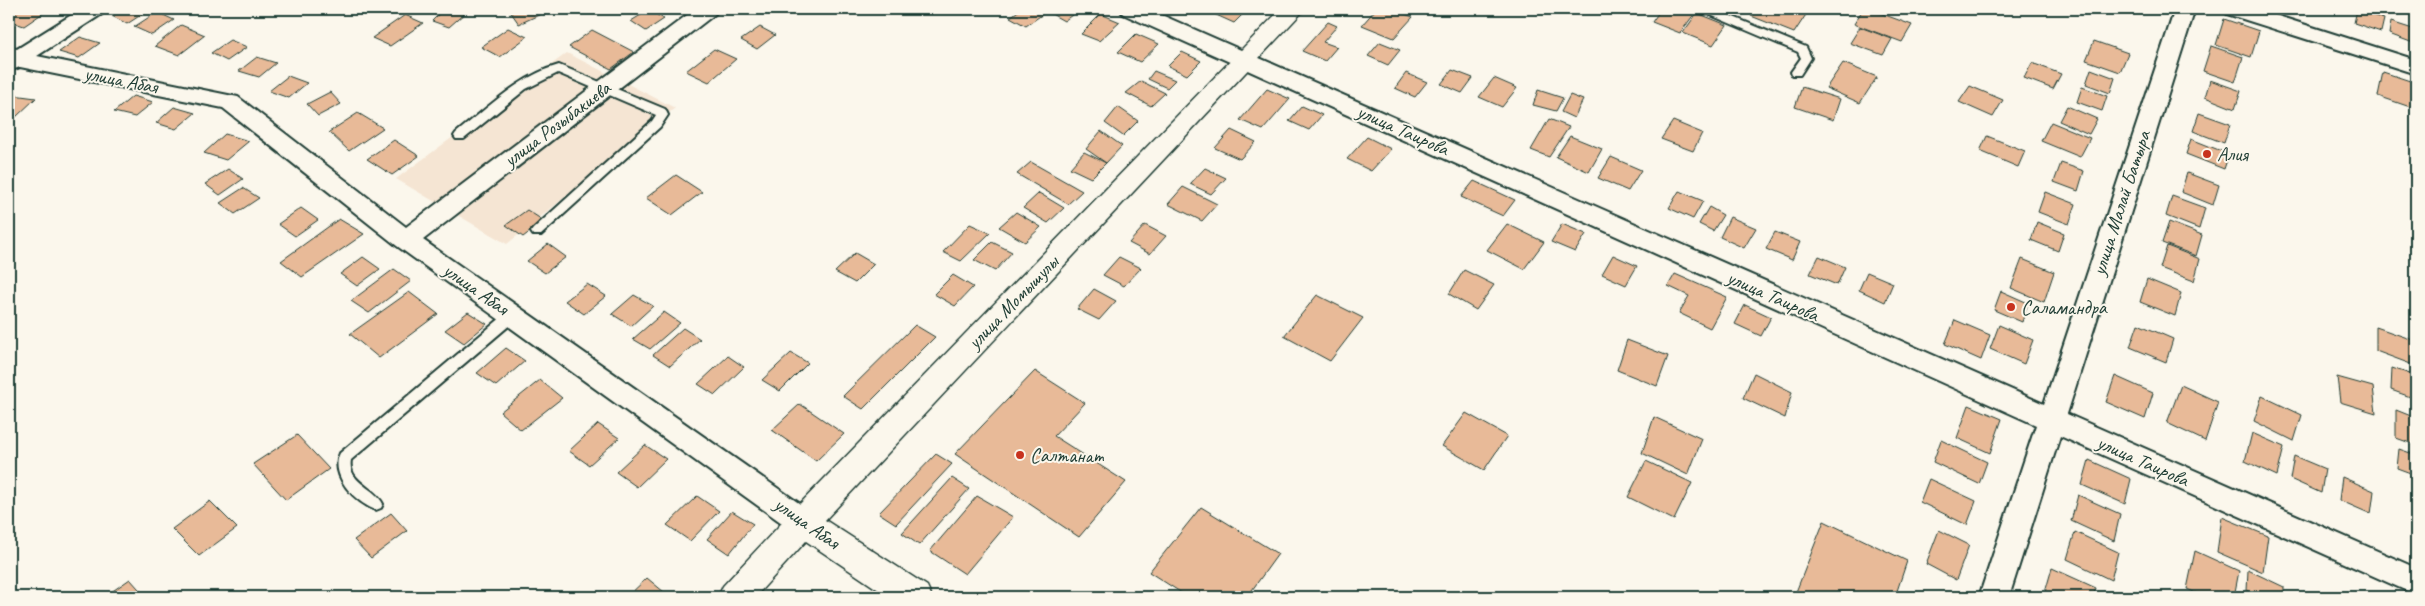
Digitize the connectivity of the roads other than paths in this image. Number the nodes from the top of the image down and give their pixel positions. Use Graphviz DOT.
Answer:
graph roads {
  1 [pos="95,9"];
  2 [pos="708,9"];
  3 [pos="1130,9"];
  4 [pos="1294,9"];
  5 [pos="1705,9"];
  6 [pos="2185,9"];
  7 [pos="2234,9"];
  8 [pos="11,59"];
  9 [pos="1246,60"];
  10 [pos="2416,68"];
  11 [pos="1796,72"];
  12 [pos="604,88"];
  13 [pos="460,136"];
  14 [pos="537,232"];
  15 [pos="406,240"];
  16 [pos="513,315"];
  17 [pos="2050,420"];
  18 [pos="376,504"];
  19 [pos="803,522"];
  20 [pos="2416,582"];
  21 [pos="734,597"];
  22 [pos="916,597"];
  23 [pos="1994,597"];
  1 -- 8 [label="street"];
  2 -- 12 [label="street, улица Розыбакиева"];
  3 -- 9 [label="street, улица Таирова"];
  4 -- 9 [label="street, улица Момышулы"];
  5 -- 11 [label="lane"];
  6 -- 17 [label="street, улица Малай Батыра"];
  7 -- 10 [label="street"];
  8 -- 15 [label="street, улица Абая"];
  9 -- 17 [label="street, улица Таирова"];
  9 -- 19 [label="street, улица Момышулы"];
  12 -- 13 [label="lane"];
  12 -- 14 [label="lane"];
  12 -- 15 [label="street, улица Розыбакиева"];
  15 -- 16 [label="street, улица Абая"];
  16 -- 18 [label="lane"];
  16 -- 19 [label="street, улица Абая"];
  17 -- 20 [label="street, улица Таирова"];
  17 -- 23 [label="street, улица Малай Батыра"];
  19 -- 21 [label="street, улица Момышулы"];
  19 -- 22 [label="street, улица Абая"];
}
